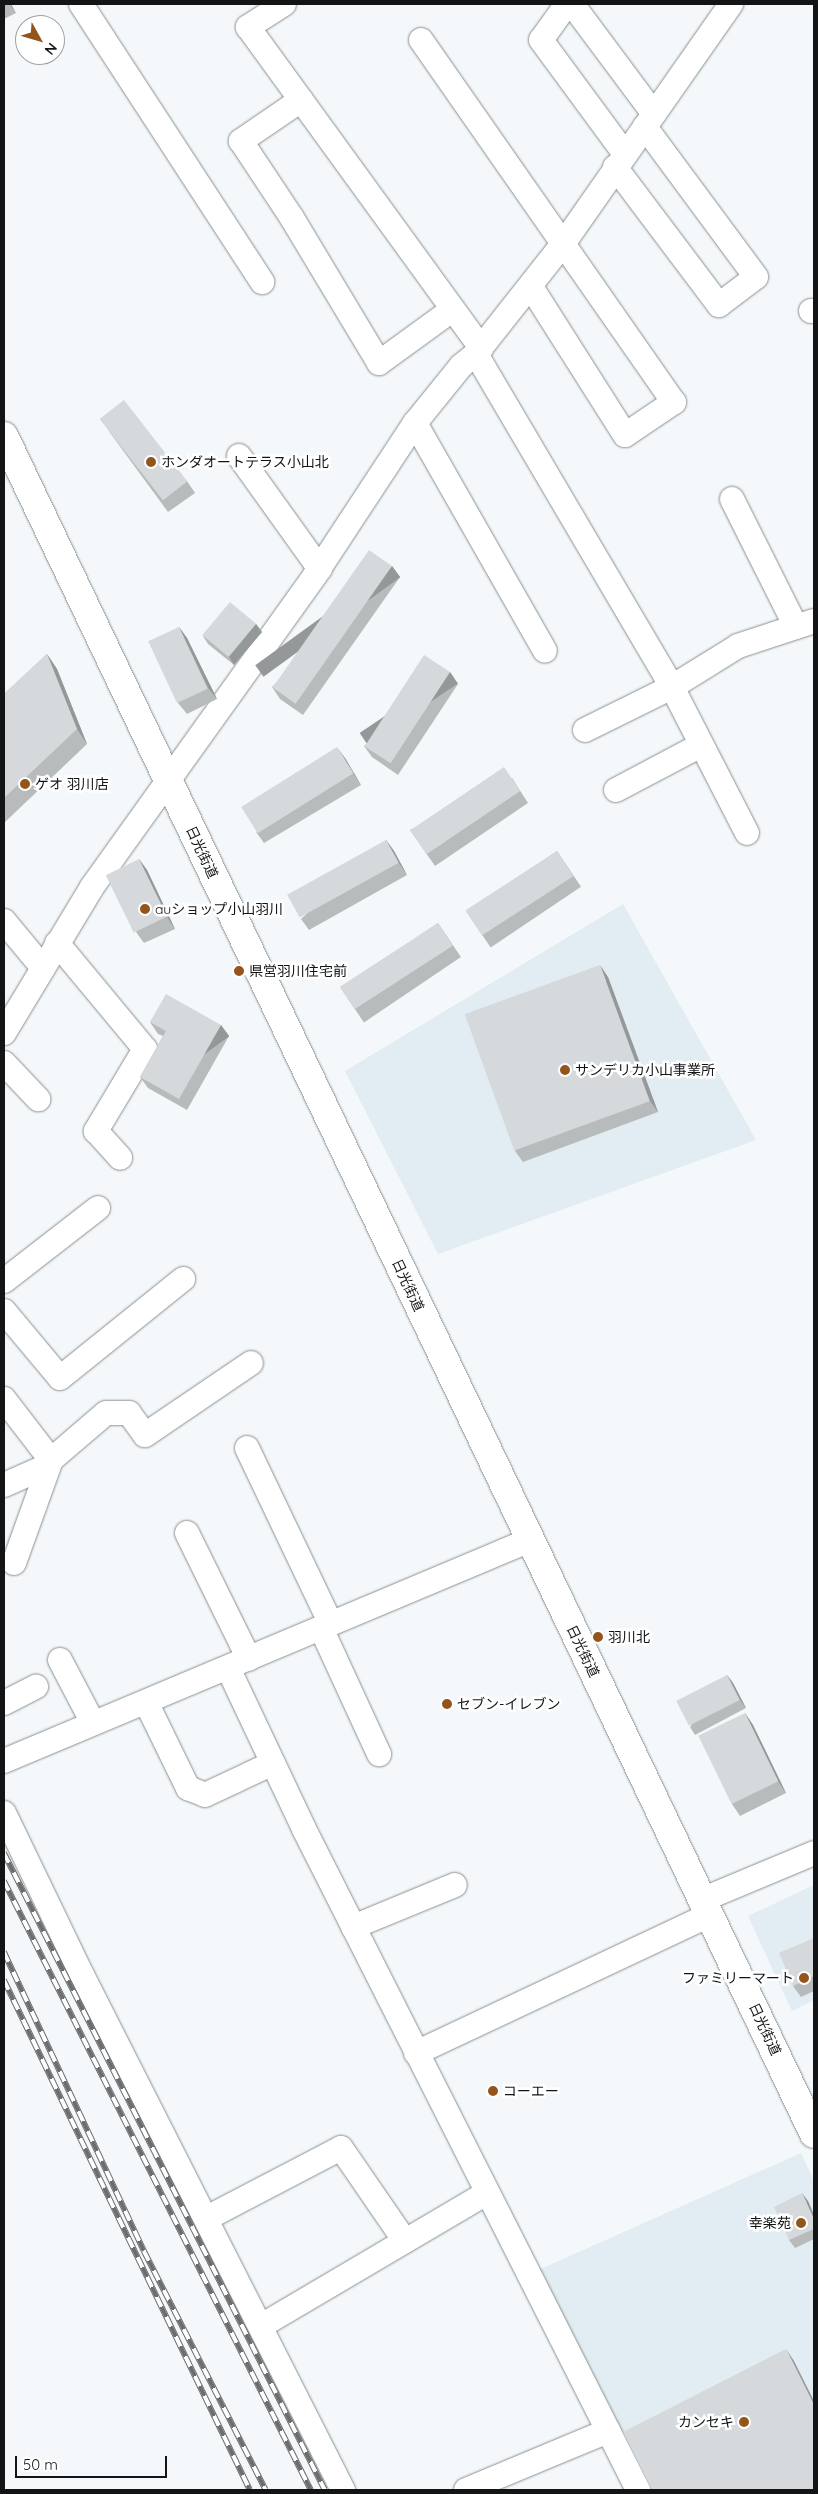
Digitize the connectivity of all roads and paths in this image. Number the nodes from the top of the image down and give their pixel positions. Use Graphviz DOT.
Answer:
graph roads {
  1 [pos="81,4"];
  2 [pos="284,4"];
  3 [pos="568,4"];
  4 [pos="572,4"];
  5 [pos="731,4"];
  6 [pos="421,40"];
  7 [pos="301,100"];
  8 [pos="649,120"];
  9 [pos="620,160"];
  10 [pos="563,244"];
  11 [pos="262,282"];
  12 [pos="531,287"];
  13 [pos="452,310"];
  14 [pos="479,351"];
  15 [pos="415,423"];
  16 [pos="4,436"];
  17 [pos="239,456"];
  18 [pos="732,500"];
  19 [pos="320,569"];
  20 [pos="805,624"];
  21 [pos="545,651"];
  22 [pos="672,687"];
  23 [pos="585,730"];
  24 [pos="701,745"];
  25 [pos="169,782"];
  26 [pos="616,790"];
  27 [pos="747,833"];
  28 [pos="4,922"];
  29 [pos="58,943"];
  30 [pos="43,968"];
  31 [pos="4,1033"];
  32 [pos="4,1063"];
  33 [pos="38,1099"];
  34 [pos="120,1158"];
  35 [pos="98,1208"];
  36 [pos="183,1279"];
  37 [pos="4,1281"];
  38 [pos="4,1311"];
  39 [pos="251,1363"];
  40 [pos="4,1399"];
  41 [pos="247,1448"];
  42 [pos="49,1463"];
  43 [pos="4,1485"];
  44 [pos="187,1533"];
  45 [pos="530,1540"];
  46 [pos="14,1564"];
  47 [pos="326,1626"];
  48 [pos="60,1660"];
  49 [pos="239,1664"];
  50 [pos="36,1688"];
  51 [pos="146,1702"];
  52 [pos="4,1703"];
  53 [pos="93,1724"];
  54 [pos="379,1754"];
  55 [pos="4,1761"];
  56 [pos="273,1762"];
  57 [pos="4,1813"];
  58 [pos="814,1853"];
  59 [pos="455,1884"];
  60 [pos="707,1907"];
  61 [pos="353,1927"];
  62 [pos="416,2053"];
  63 [pos="814,2134"];
  64 [pos="487,2192"];
  65 [pos="207,2218"];
  66 [pos="405,2241"];
  67 [pos="261,2326"];
  68 [pos="608,2431"];
  69 [pos="343,2490"];
  70 [pos="466,2490"];
  71 [pos="638,2490"];
  1 -- 11 [label="street"];
  2 -- 7 [label="street"];
  3 -- 9 [label="street"];
  4 -- 8 [label="street"];
  5 -- 8 [label="street"];
  6 -- 10 [label="street"];
  7 -- 13 [label="street"];
  7 -- 13 [label="street"];
  8 -- 9 [label="street"];
  8 -- 9 [label="street"];
  9 -- 10 [label="street"];
  10 -- 12 [label="street"];
  10 -- 12 [label="street"];
  12 -- 14 [label="street"];
  13 -- 14 [label="street"];
  14 -- 15 [label="street"];
  14 -- 22 [label="street"];
  15 -- 19 [label="street"];
  15 -- 21 [label="street"];
  16 -- 25 [label="highway, 日光街道"];
  17 -- 19 [label="street"];
  18 -- 20 [label="street"];
  19 -- 25 [label="street"];
  20 -- 22 [label="street"];
  22 -- 23 [label="street"];
  22 -- 24 [label="street"];
  24 -- 26 [label="street"];
  24 -- 27 [label="street"];
  25 -- 29 [label="street"];
  25 -- 45 [label="highway, 日光街道"];
  28 -- 30 [label="street"];
  29 -- 30 [label="street"];
  29 -- 34 [label="street"];
  30 -- 31 [label="street"];
  32 -- 33 [label="street"];
  35 -- 37 [label="street"];
  36 -- 38 [label="street"];
  39 -- 42 [label="street"];
  40 -- 42 [label="street"];
  41 -- 47 [label="street"];
  42 -- 43 [label="street"];
  42 -- 46 [label="street"];
  44 -- 49 [label="street"];
  45 -- 47 [label="street"];
  45 -- 60 [label="highway, 日光街道"];
  47 -- 49 [label="street"];
  47 -- 54 [label="street"];
  48 -- 53 [label="street"];
  49 -- 51 [label="street"];
  49 -- 56 [label="street"];
  50 -- 52 [label="street"];
  51 -- 53 [label="street"];
  51 -- 56 [label="street"];
  53 -- 55 [label="street"];
  56 -- 61 [label="street"];
  57 -- 65 [label="street"];
  58 -- 60 [label="street"];
  59 -- 61 [label="street"];
  60 -- 62 [label="street"];
  60 -- 63 [label="highway, 日光街道"];
  61 -- 62 [label="street"];
  62 -- 64 [label="street"];
  64 -- 66 [label="street"];
  64 -- 68 [label="street"];
  65 -- 66 [label="street"];
  65 -- 67 [label="street"];
  66 -- 67 [label="street"];
  67 -- 69 [label="street"];
  68 -- 70 [label="street"];
  68 -- 71 [label="street"];
}
